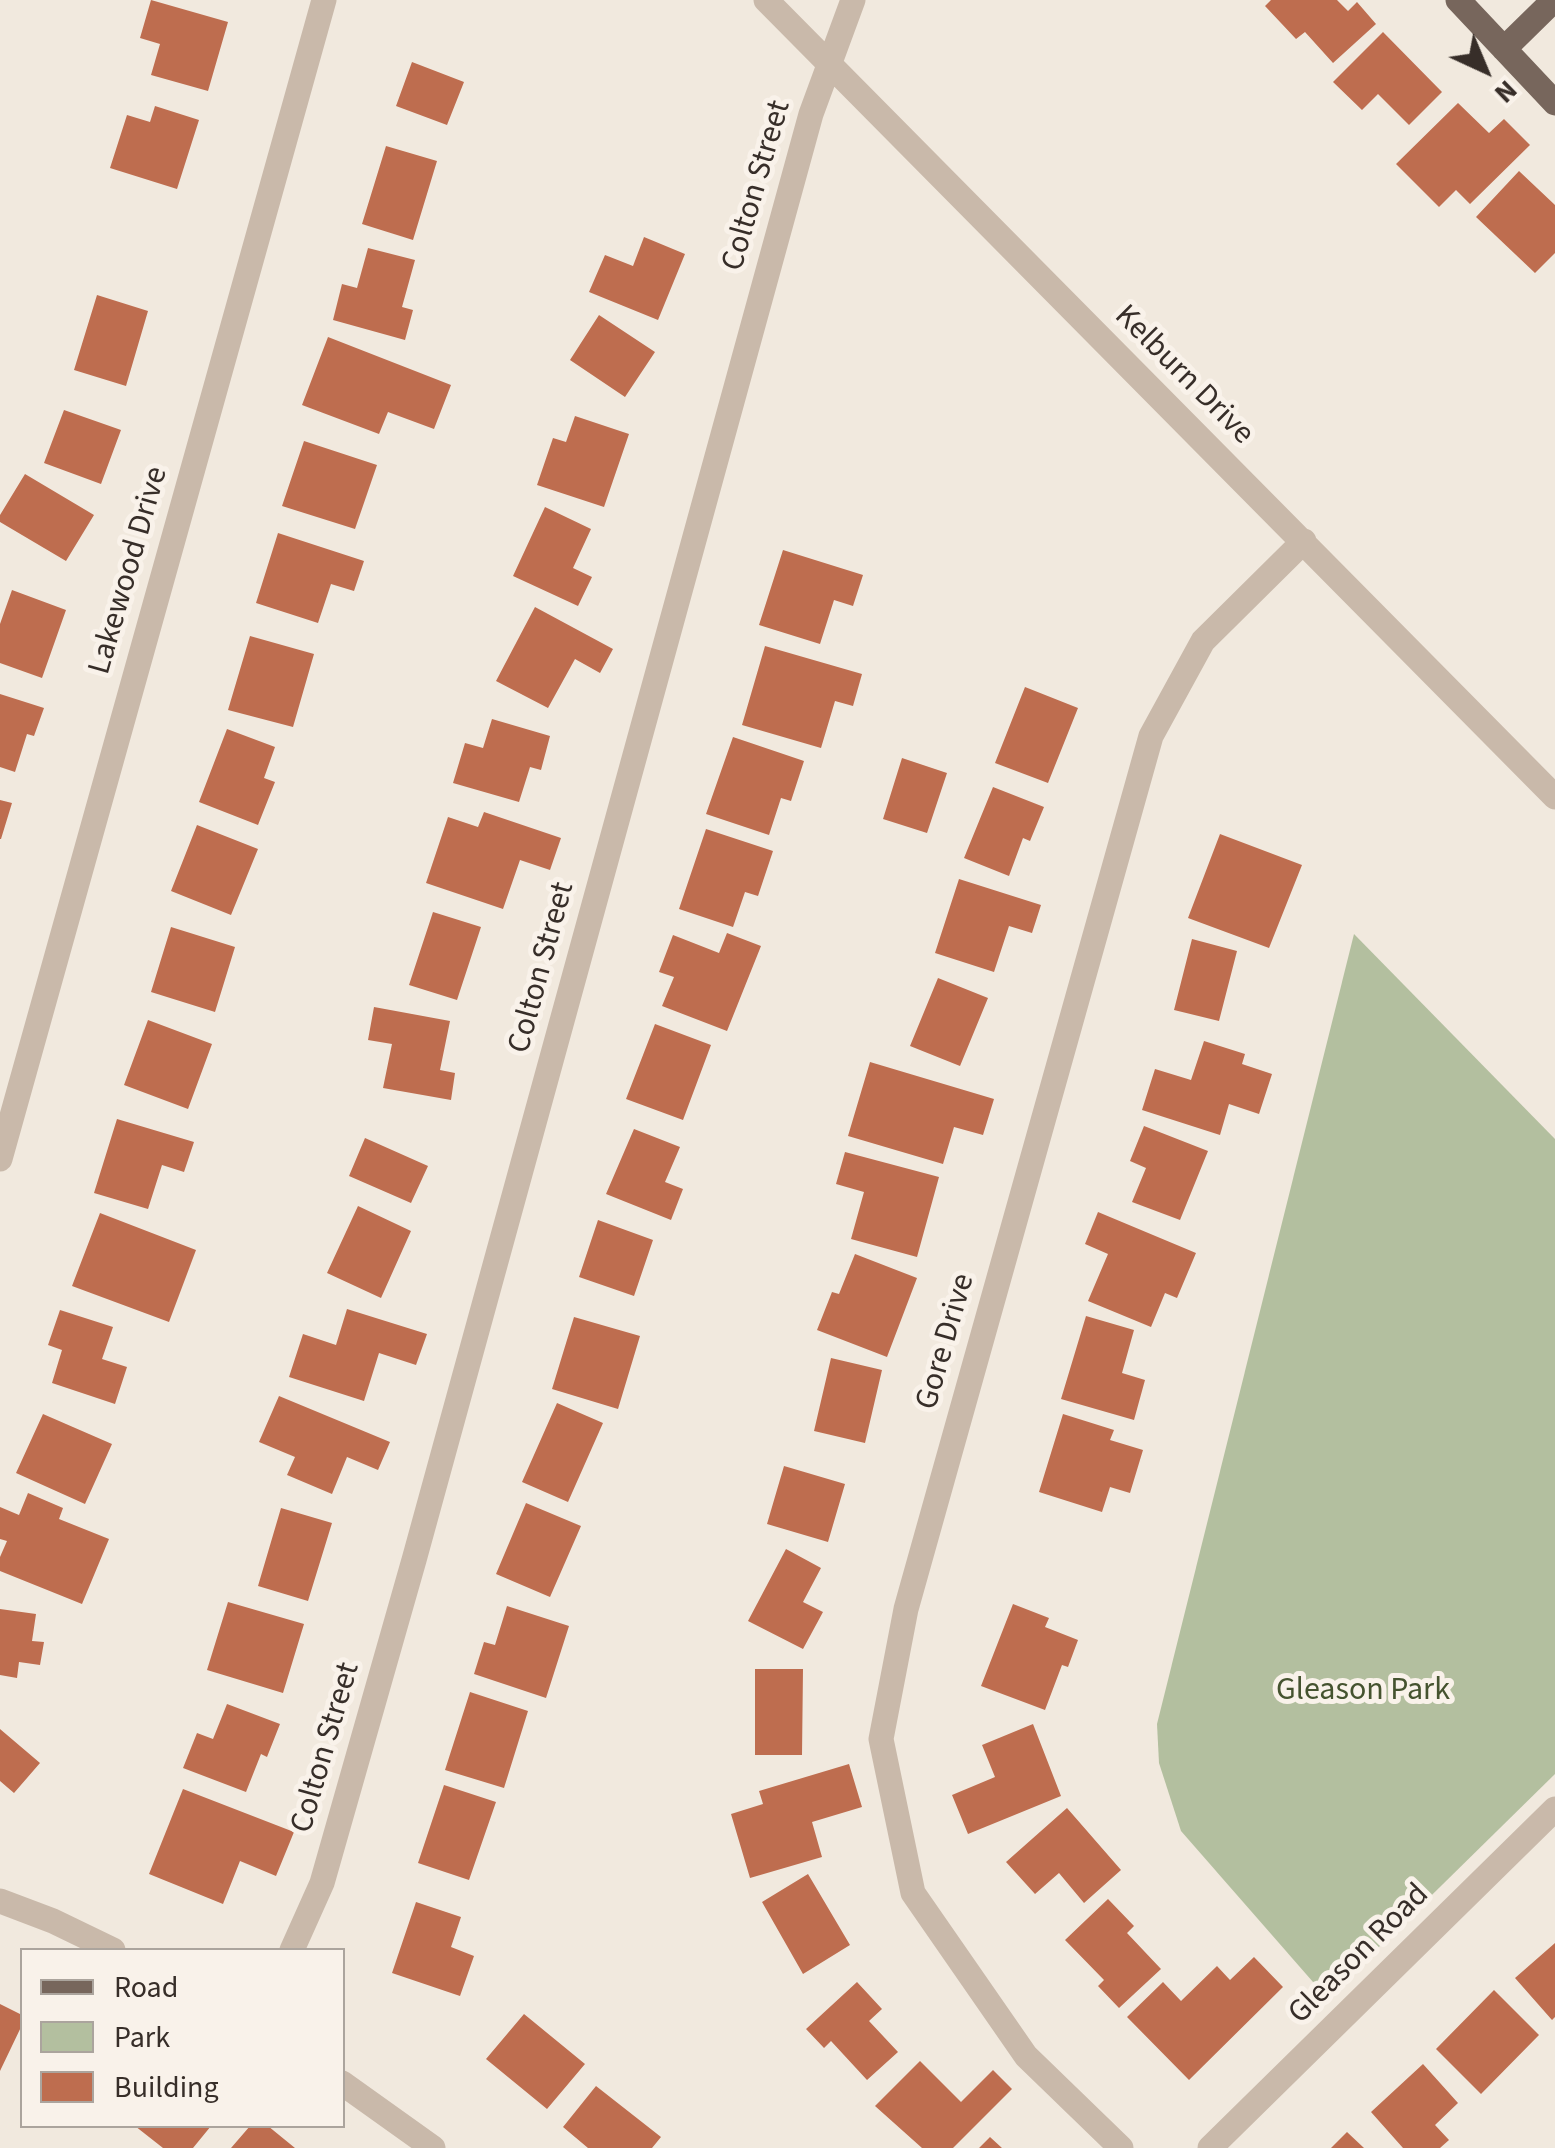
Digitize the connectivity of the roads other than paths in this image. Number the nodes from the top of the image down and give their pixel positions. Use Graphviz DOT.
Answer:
graph roads {
  1 [pos="324,0"];
  2 [pos="766,0"];
  3 [pos="853,0"];
  4 [pos="1458,0"];
  5 [pos="1554,0"];
  6 [pos="1504,49"];
  7 [pos="828,64"];
  8 [pos="1555,103"];
  9 [pos="1304,542"];
  10 [pos="1555,797"];
  11 [pos="0,1159"];
  12 [pos="1555,1809"];
  13 [pos="0,1901"];
  14 [pos="109,1948"];
  15 [pos="293,1948"];
  16 [pos="345,2085"];
  17 [pos="433,2148"];
  18 [pos="1121,2148"];
  19 [pos="1210,2148"];
  1 -- 11 [label="street, Lakewood Drive"];
  2 -- 7 [label="street, Kelburn Drive"];
  3 -- 7 [label="street, Colton Street"];
  4 -- 6 [label="main road"];
  5 -- 6 [label="main road"];
  6 -- 8 [label="main road"];
  7 -- 9 [label="street, Kelburn Drive"];
  7 -- 15 [label="street, Colton Street"];
  9 -- 10 [label="street, Kelburn Drive"];
  9 -- 18 [label="street, Gore Drive"];
  12 -- 19 [label="street, Gleason Road"];
  13 -- 14 [label="street"];
  16 -- 17 [label="street"];
}
